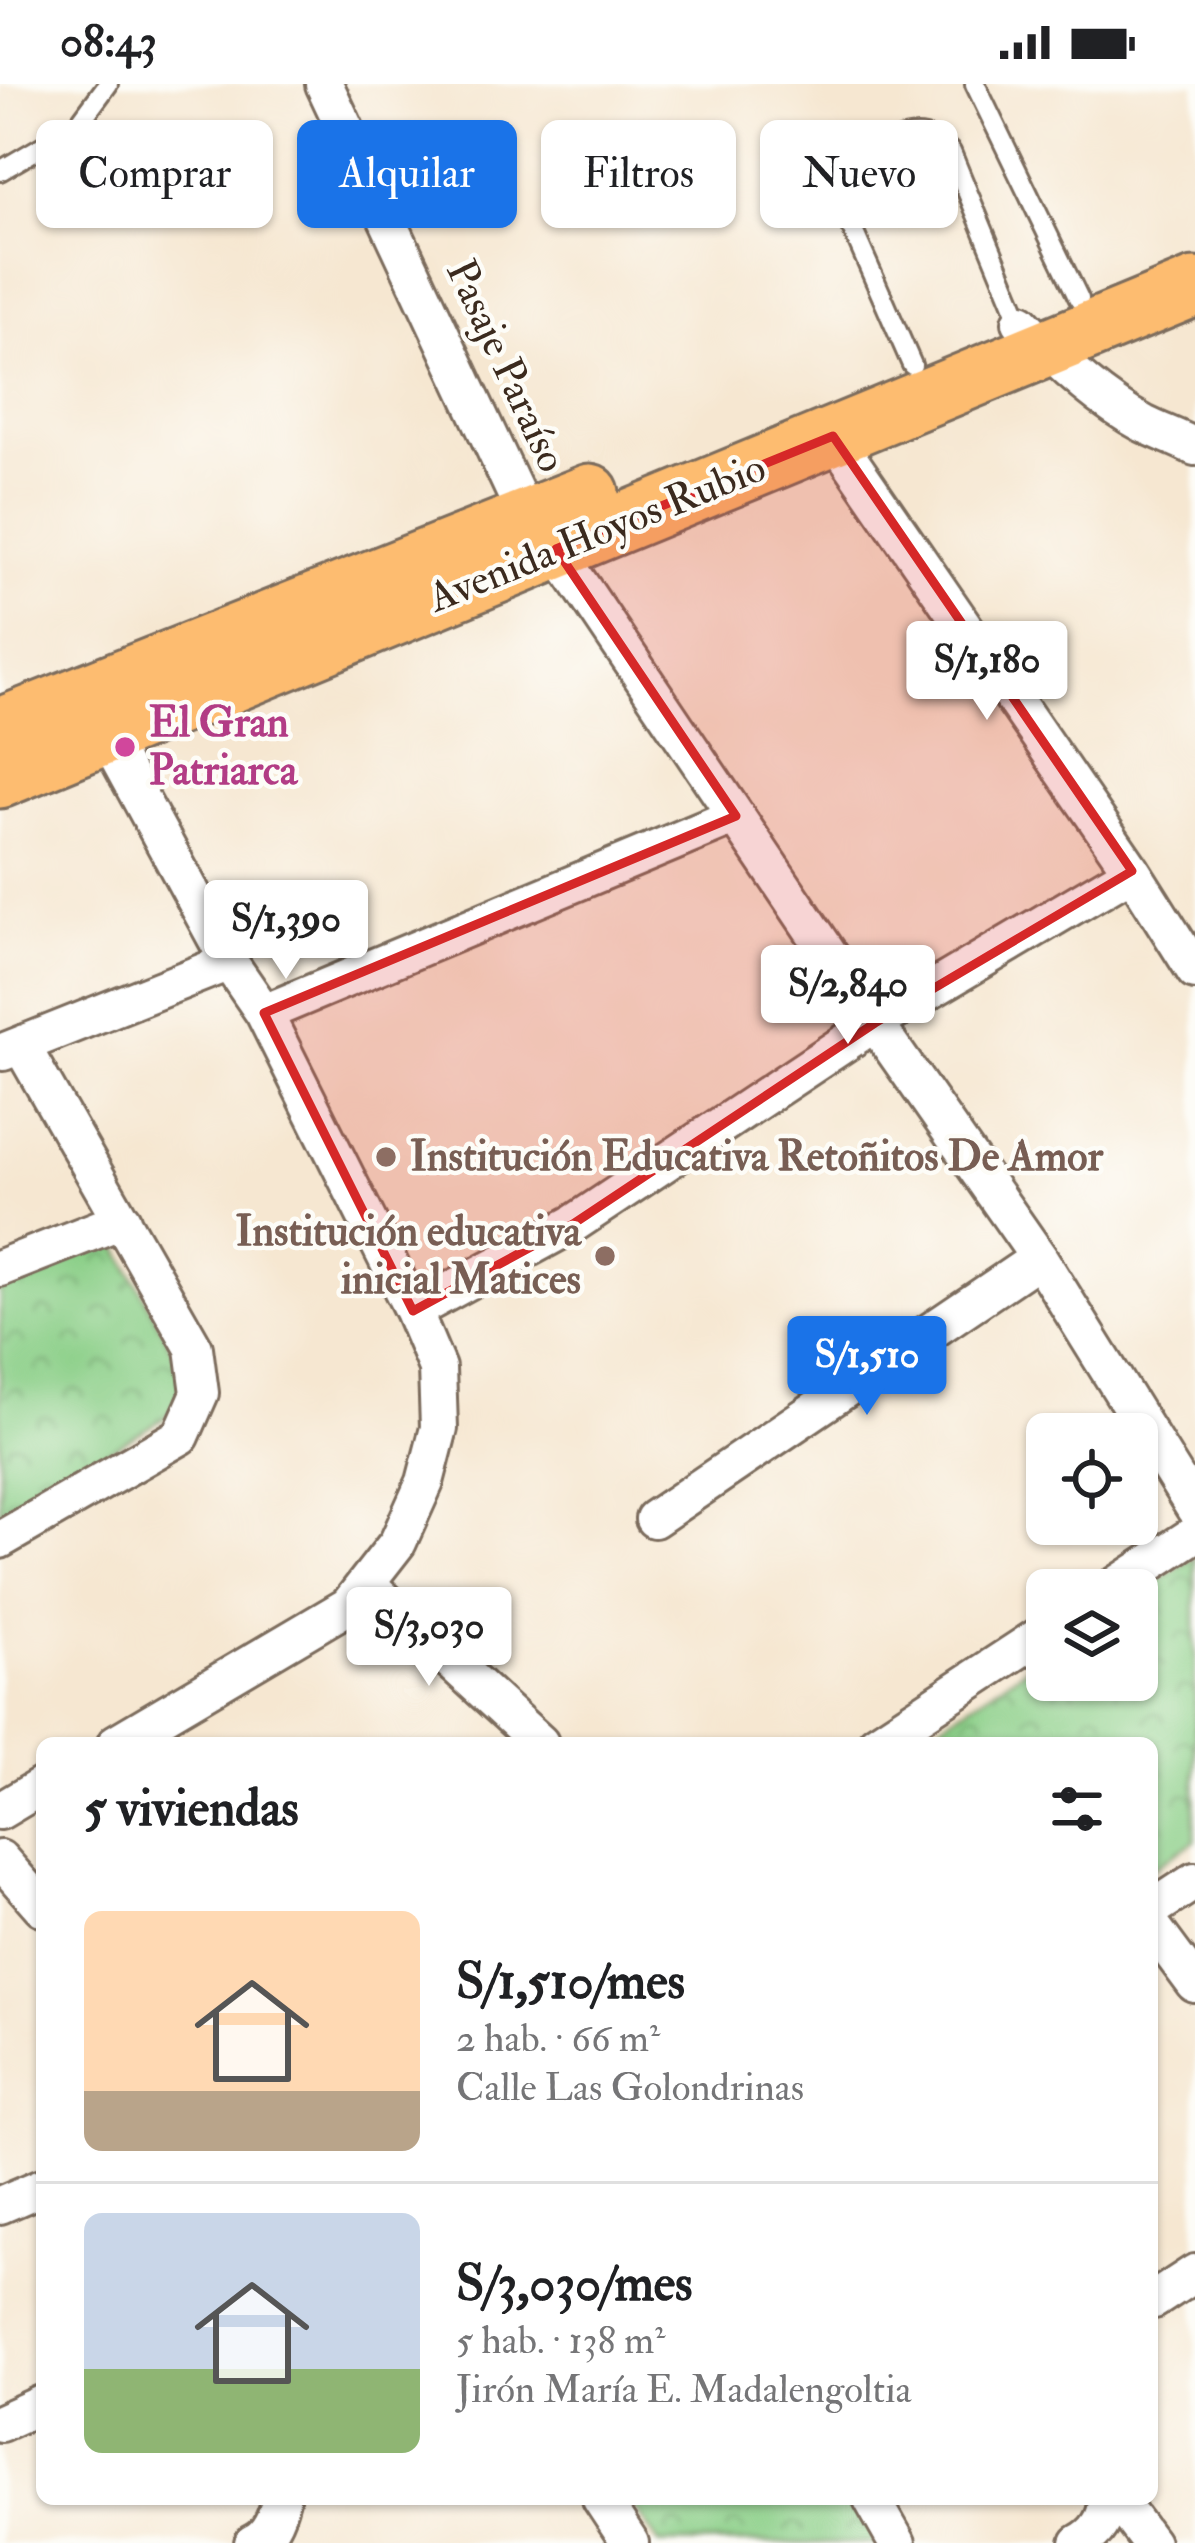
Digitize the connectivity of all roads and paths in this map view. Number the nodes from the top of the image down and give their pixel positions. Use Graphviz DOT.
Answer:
graph roads {
  1 [pos="108,84"];
  2 [pos="324,84"];
  3 [pos="975,84"];
  4 [pos="0,171"];
  5 [pos="1195,250"];
  6 [pos="1195,287"];
  7 [pos="1079,299"];
  8 [pos="1034,335"];
  9 [pos="912,365"];
  10 [pos="833,436"];
  11 [pos="1195,447"];
  12 [pos="542,534"];
  13 [pos="94,715"];
  14 [pos="0,728"];
  15 [pos="0,779"];
  16 [pos="736,816"];
  17 [pos="1132,871"];
  18 [pos="229,962"];
  19 [pos="1195,971"];
  20 [pos="264,1013"];
  21 [pos="875,1023"];
  22 [pos="11,1049"];
  23 [pos="122,1220"];
  24 [pos="1040,1258"];
  25 [pos="0,1268"];
  26 [pos="413,1311"];
  27 [pos="1195,1509"];
  28 [pos="654,1519"];
  29 [pos="1195,1534"];
  30 [pos="0,1540"];
  31 [pos="1141,1569"];
  32 [pos="366,1582"];
  33 [pos="1026,1645"];
  34 [pos="126,1737"];
  35 [pos="534,1737"];
  36 [pos="885,1737"];
  37 [pos="36,1790"];
  38 [pos="0,1811"];
  39 [pos="0,1858"];
  40 [pos="1195,1881"];
  41 [pos="36,1900"];
  42 [pos="1158,1905"];
  43 [pos="1158,1934"];
  44 [pos="1195,1984"];
  45 [pos="36,2190"];
  46 [pos="0,2205"];
  47 [pos="1195,2273"];
  48 [pos="1158,2297"];
  49 [pos="36,2407"];
  50 [pos="0,2423"];
  51 [pos="279,2505"];
  52 [pos="605,2505"];
  53 [pos="875,2505"];
  54 [pos="1107,2505"];
  55 [pos="1122,2505"];
  56 [pos="253,2543"];
  57 [pos="630,2543"];
  58 [pos="897,2543"];
  59 [pos="1078,2543"];
  60 [pos="1150,2543"];
  1 -- 4 [label="lane"];
  2 -- 12 [label="street, Pasaje Paraíso"];
  3 -- 7 [label="lane"];
  5 -- 7 [label="main road, Avenida Hoyos Rubio"];
  6 -- 8 [label="main road, Avenida Hoyos Rubio"];
  7 -- 8 [label="main road, Avenida Hoyos Rubio"];
  8 -- 9 [label="main road, Avenida Hoyos Rubio"];
  8 -- 9 [label="lane"];
  8 -- 10 [label="main road, Avenida Hoyos Rubio"];
  8 -- 11 [label="street"];
  9 -- 12 [label="main road, Avenida Hoyos Rubio"];
  10 -- 12 [label="main road, Avenida Hoyos Rubio"];
  10 -- 17 [label="street"];
  12 -- 13 [label="main road, Avenida Hoyos Rubio"];
  12 -- 16 [label="street, Pasaje Paraíso"];
  13 -- 14 [label="main road, Avenida Hoyos Rubio"];
  13 -- 15 [label="main road, Avenida Hoyos Rubio"];
  13 -- 18 [label="street"];
  16 -- 20 [label="street"];
  16 -- 21 [label="street, Pasaje Paraíso"];
  17 -- 19 [label="street"];
  17 -- 21 [label="street"];
  18 -- 20 [label="street"];
  18 -- 22 [label="street"];
  20 -- 26 [label="street"];
  21 -- 24 [label="street, Pasaje Paraíso"];
  21 -- 26 [label="street"];
  22 -- 23 [label="street"];
  23 -- 25 [label="street"];
  23 -- 30 [label="street"];
  24 -- 27 [label="street, Pasaje Paraíso"];
  24 -- 28 [label="street"];
  26 -- 32 [label="street"];
  29 -- 31 [label="street"];
  32 -- 34 [label="street"];
  32 -- 35 [label="street"];
  33 -- 36 [label="street"];
  37 -- 38 [label="street"];
  39 -- 41 [label="street"];
  40 -- 42 [label="street"];
  43 -- 44 [label="street"];
  45 -- 46 [label="street"];
  47 -- 48 [label="street"];
  49 -- 50 [label="street"];
  51 -- 56 [label="street"];
  52 -- 57 [label="street"];
  53 -- 58 [label="street"];
  54 -- 59 [label="street"];
  55 -- 60 [label="street"];
}
